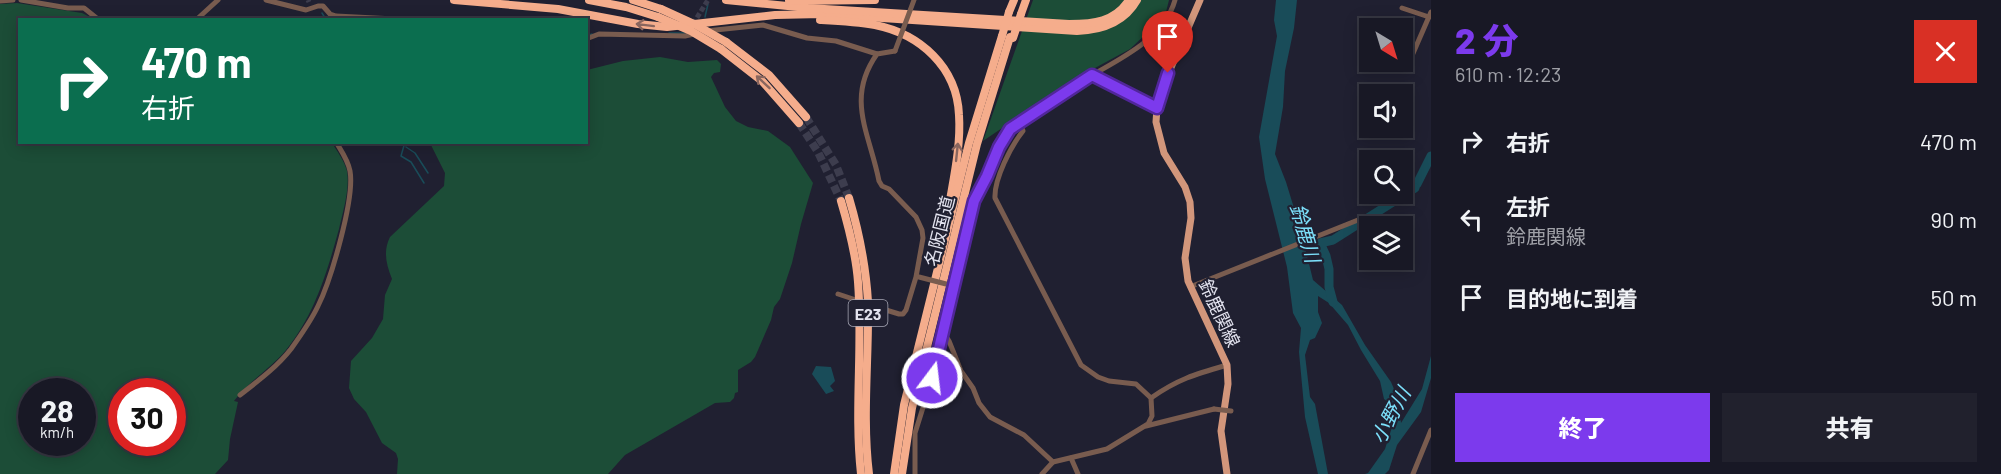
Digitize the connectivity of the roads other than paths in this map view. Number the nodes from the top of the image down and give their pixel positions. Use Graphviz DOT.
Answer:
graph roads {
  1 [pos="13,0"];
  2 [pos="21,0"];
  3 [pos="81,0"];
  4 [pos="218,0"];
  5 [pos="266,0"];
  6 [pos="454,0"];
  7 [pos="589,0"];
  8 [pos="633,0"];
  9 [pos="726,0"];
  10 [pos="756,0"];
  11 [pos="875,0"];
  12 [pos="914,0"];
  13 [pos="1014,0"];
  14 [pos="1024,0"];
  15 [pos="1129,0"];
  16 [pos="1137,0"];
  17 [pos="1175,0"];
  18 [pos="1200,0"];
  19 [pos="0,1"];
  20 [pos="317,3"];
  21 [pos="84,8"];
  22 [pos="1402,8"];
  23 [pos="660,13"];
  24 [pos="1016,13"];
  25 [pos="1430,15"];
  26 [pos="96,18"];
  27 [pos="198,18"];
  28 [pos="375,18"];
  29 [pos="745,18"];
  30 [pos="1008,37"];
  31 [pos="588,38"];
  32 [pos="1413,53"];
  33 [pos="877,54"];
  34 [pos="1092,75"];
  35 [pos="1157,108"];
  36 [pos="802,120"];
  37 [pos="1020,123"];
  38 [pos="337,144"];
  39 [pos="845,199"];
  40 [pos="1358,220"];
  41 [pos="943,251"];
  42 [pos="918,277"];
  43 [pos="952,285"];
  44 [pos="1190,287"];
  45 [pos="838,294"];
  46 [pos="853,299"];
  47 [pos="873,306"];
  48 [pos="944,333"];
  49 [pos="1227,365"];
  50 [pos="240,395"];
  51 [pos="1151,398"];
  52 [pos="1231,411"];
  53 [pos="1145,425"];
  54 [pos="862,430"];
  55 [pos="1431,430"];
  56 [pos="1071,458"];
  57 [pos="1053,462"];
  58 [pos="861,474"];
  59 [pos="869,474"];
  60 [pos="894,474"];
  61 [pos="902,474"];
  62 [pos="915,474"];
  63 [pos="1042,474"];
  64 [pos="1078,474"];
  65 [pos="1227,474"];
  66 [pos="1413,474"];
  1 -- 19 [label="street"];
  2 -- 21 [label="street"];
  3 -- 21 [label="street"];
  4 -- 27 [label="street"];
  5 -- 20 [label="street"];
  29 -- 6 [label="highway, one-way"];
  7 -- 23 [label="highway"];
  8 -- 23 [label="highway"];
  9 -- 15 [label="highway"];
  10 -- 11 [label="highway"];
  12 -- 33 [label="street, bridge"];
  13 -- 24 [label="highway, 名阪国道"];
  14 -- 24 [label="highway, 名阪国道"];
  16 -- 29 [label="highway"];
  17 -- 34 [label="street"];
  18 -- 35 [label="main road, 鈴鹿関線"];
  20 -- 28 [label="street"];
  21 -- 26 [label="street"];
  22 -- 25 [label="street"];
  23 -- 36 [label="highway, bridge"];
  24 -- 30 [label="highway, 名阪国道, bridge"];
  25 -- 32 [label="street"];
  41 -- 29 [label="highway, one-way"];
  30 -- 41 [label="highway, 名阪国道"];
  30 -- 61 [label="highway, 名阪国道"];
  31 -- 33 [label="street"];
  33 -- 42 [label="street"];
  34 -- 35 [label="street"];
  34 -- 37 [label="street"];
  35 -- 44 [label="main road, 鈴鹿関線"];
  37 -- 43 [label="street"];
  37 -- 51 [label="street"];
  38 -- 50 [label="street"];
  39 -- 54 [label="highway, E23"];
  40 -- 44 [label="street"];
  41 -- 60 [label="highway, 名阪国道"];
  42 -- 43 [label="street, bridge"];
  42 -- 47 [label="street"];
  43 -- 48 [label="street"];
  44 -- 49 [label="main road, 鈴鹿関線"];
  45 -- 46 [label="street"];
  48 -- 57 [label="street"];
  48 -- 62 [label="street"];
  49 -- 51 [label="street"];
  49 -- 65 [label="main road, 鈴鹿関線"];
  51 -- 53 [label="street"];
  52 -- 53 [label="street, bridge"];
  53 -- 56 [label="street"];
  54 -- 58 [label="highway, E23"];
  54 -- 59 [label="highway, E23"];
  55 -- 66 [label="street"];
  56 -- 57 [label="street"];
  56 -- 64 [label="street"];
  57 -- 63 [label="street"];
}
